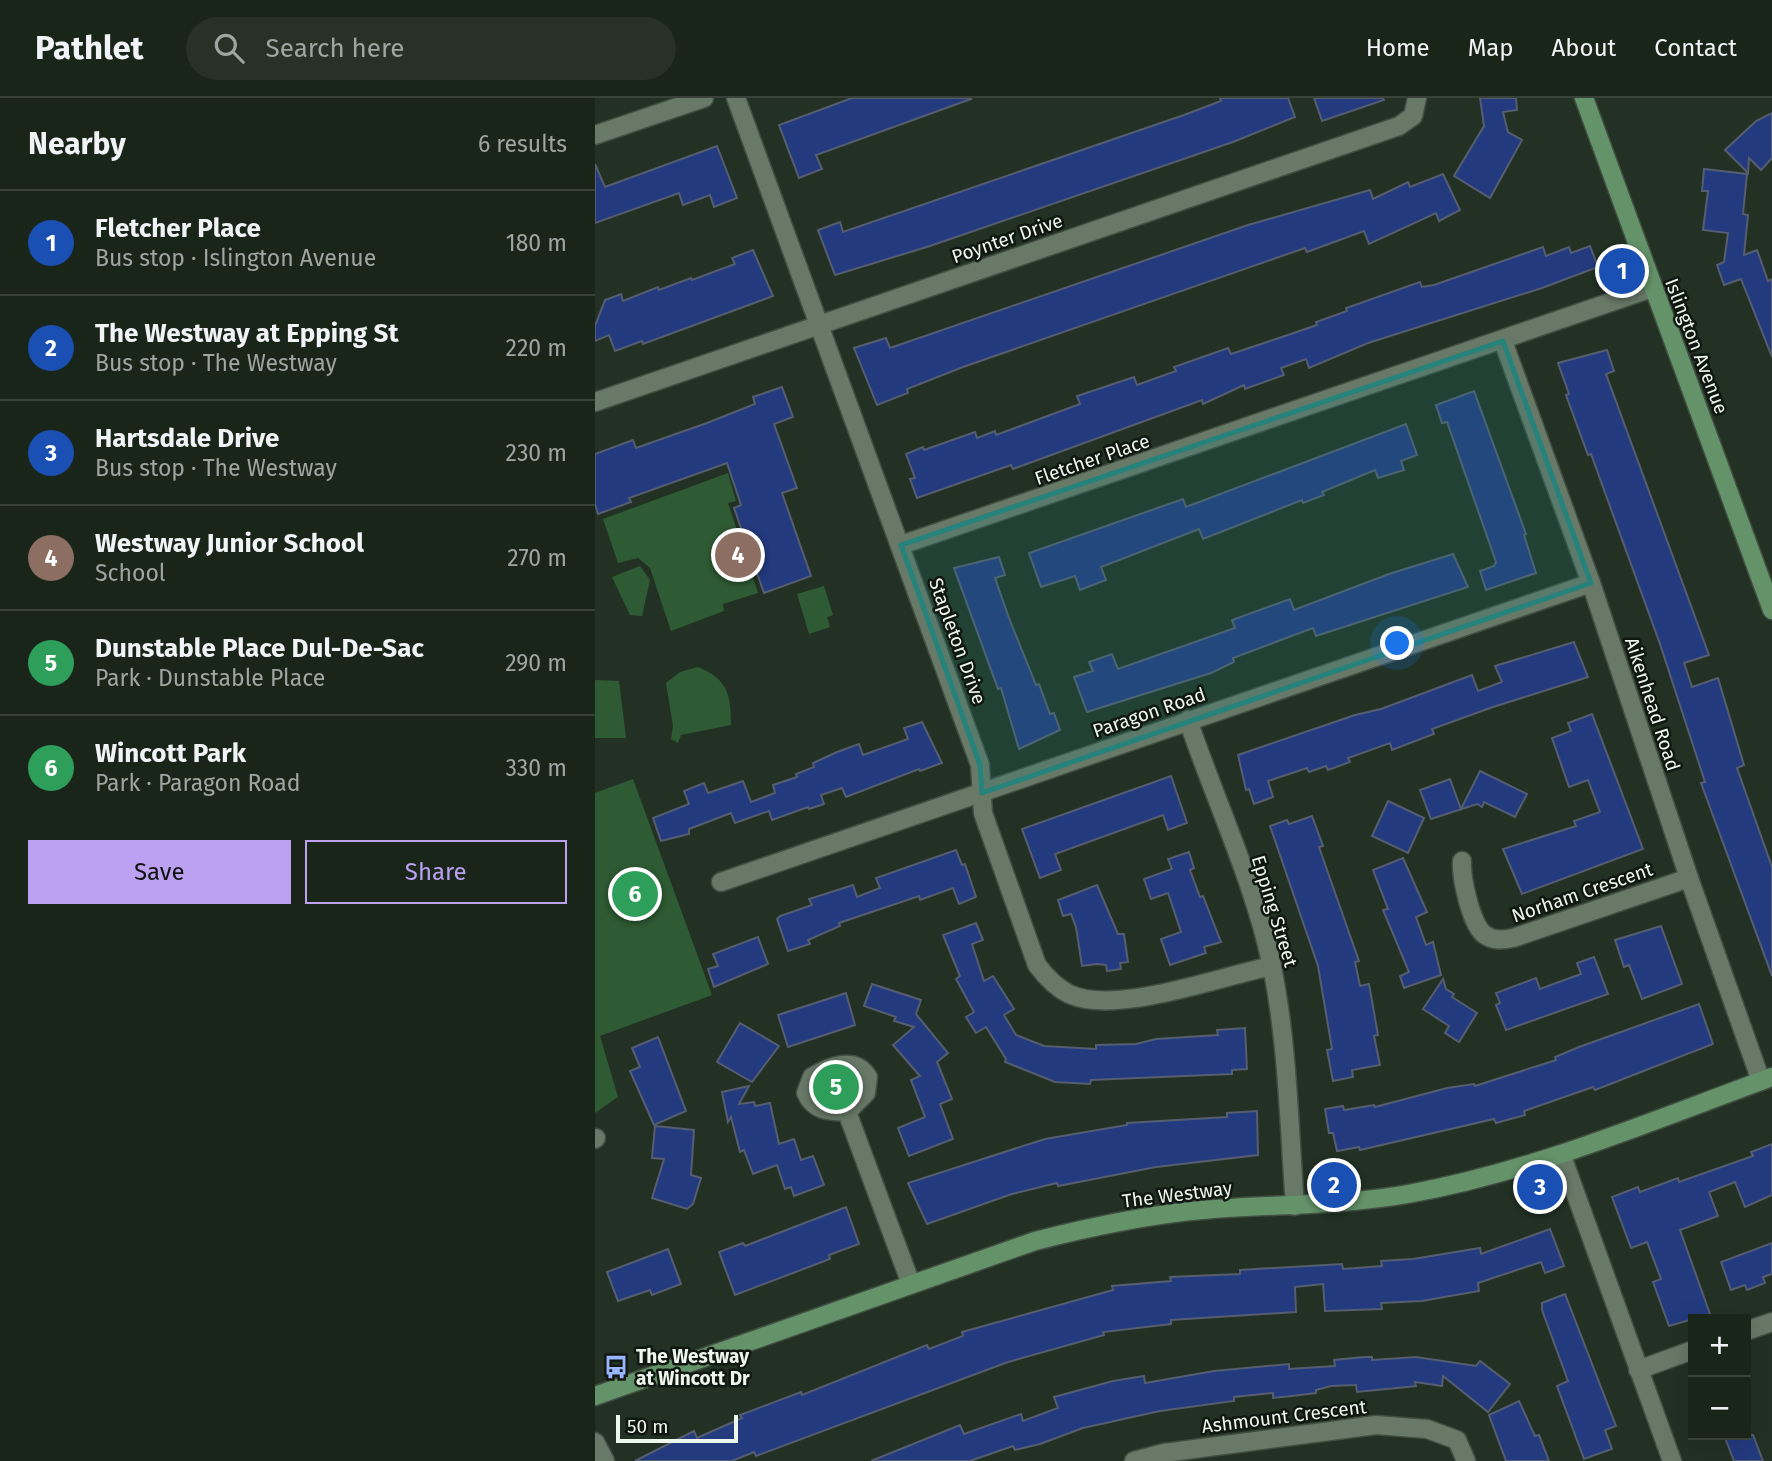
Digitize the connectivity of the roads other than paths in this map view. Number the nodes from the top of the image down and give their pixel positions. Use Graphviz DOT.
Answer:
graph roads {
  1 [pos="704,98"];
  2 [pos="736,98"];
  3 [pos="1417,98"];
  4 [pos="1584,98"];
  5 [pos="595,135"];
  6 [pos="1652,288"];
  7 [pos="818,325"];
  8 [pos="1503,341"];
  9 [pos="595,402"];
  10 [pos="901,545"];
  11 [pos="1591,583"];
  12 [pos="1772,610"];
  13 [pos="1188,720"];
  14 [pos="982,793"];
  15 [pos="1462,861"];
  16 [pos="1689,878"];
  17 [pos="721,882"];
  18 [pos="1272,966"];
  19 [pos="1766,1079"];
  20 [pos="846,1112"];
  21 [pos="1562,1156"];
  22 [pos="1295,1206"];
  23 [pos="911,1284"];
  24 [pos="1772,1322"];
  25 [pos="1751,1329"];
  26 [pos="1688,1352"];
  27 [pos="1638,1370"];
  28 [pos="595,1396"];
  29 [pos="595,1442"];
  30 [pos="605,1461"];
  31 [pos="1134,1461"];
  32 [pos="1466,1461"];
  33 [pos="1672,1461"];
  1 -- 5 [label="street"];
  2 -- 7 [label="street, Stapleton Drive"];
  3 -- 7 [label="street, Poynter Drive"];
  4 -- 6 [label="main road, Islington Avenue"];
  6 -- 8 [label="street, Fletcher Place"];
  6 -- 12 [label="main road, Islington Avenue"];
  7 -- 9 [label="street, Poynter Drive"];
  7 -- 10 [label="street, Stapleton Drive"];
  8 -- 10 [label="street, Fletcher Place"];
  8 -- 11 [label="street, Aikenhead Road"];
  10 -- 14 [label="street, Stapleton Drive"];
  11 -- 13 [label="street, Paragon Road"];
  11 -- 16 [label="street, Aikenhead Road"];
  13 -- 14 [label="street, Paragon Road"];
  13 -- 18 [label="street, Epping Street"];
  14 -- 17 [label="street, Paragon Road"];
  14 -- 18 [label="street, Stapleton Drive"];
  15 -- 16 [label="street, Norham Crescent"];
  16 -- 19 [label="street, Aikenhead Road"];
  18 -- 22 [label="street, Epping Street"];
  19 -- 21 [label="main road, The Westway"];
  20 -- 23 [label="street"];
  21 -- 22 [label="main road, The Westway"];
  21 -- 27 [label="street"];
  22 -- 23 [label="main road, The Westway"];
  23 -- 28 [label="main road, The Westway"];
  24 -- 25 [label="street"];
  26 -- 27 [label="street"];
  27 -- 33 [label="street"];
  29 -- 30 [label="street"];
  31 -- 32 [label="street, Ashmount Crescent"];
}
